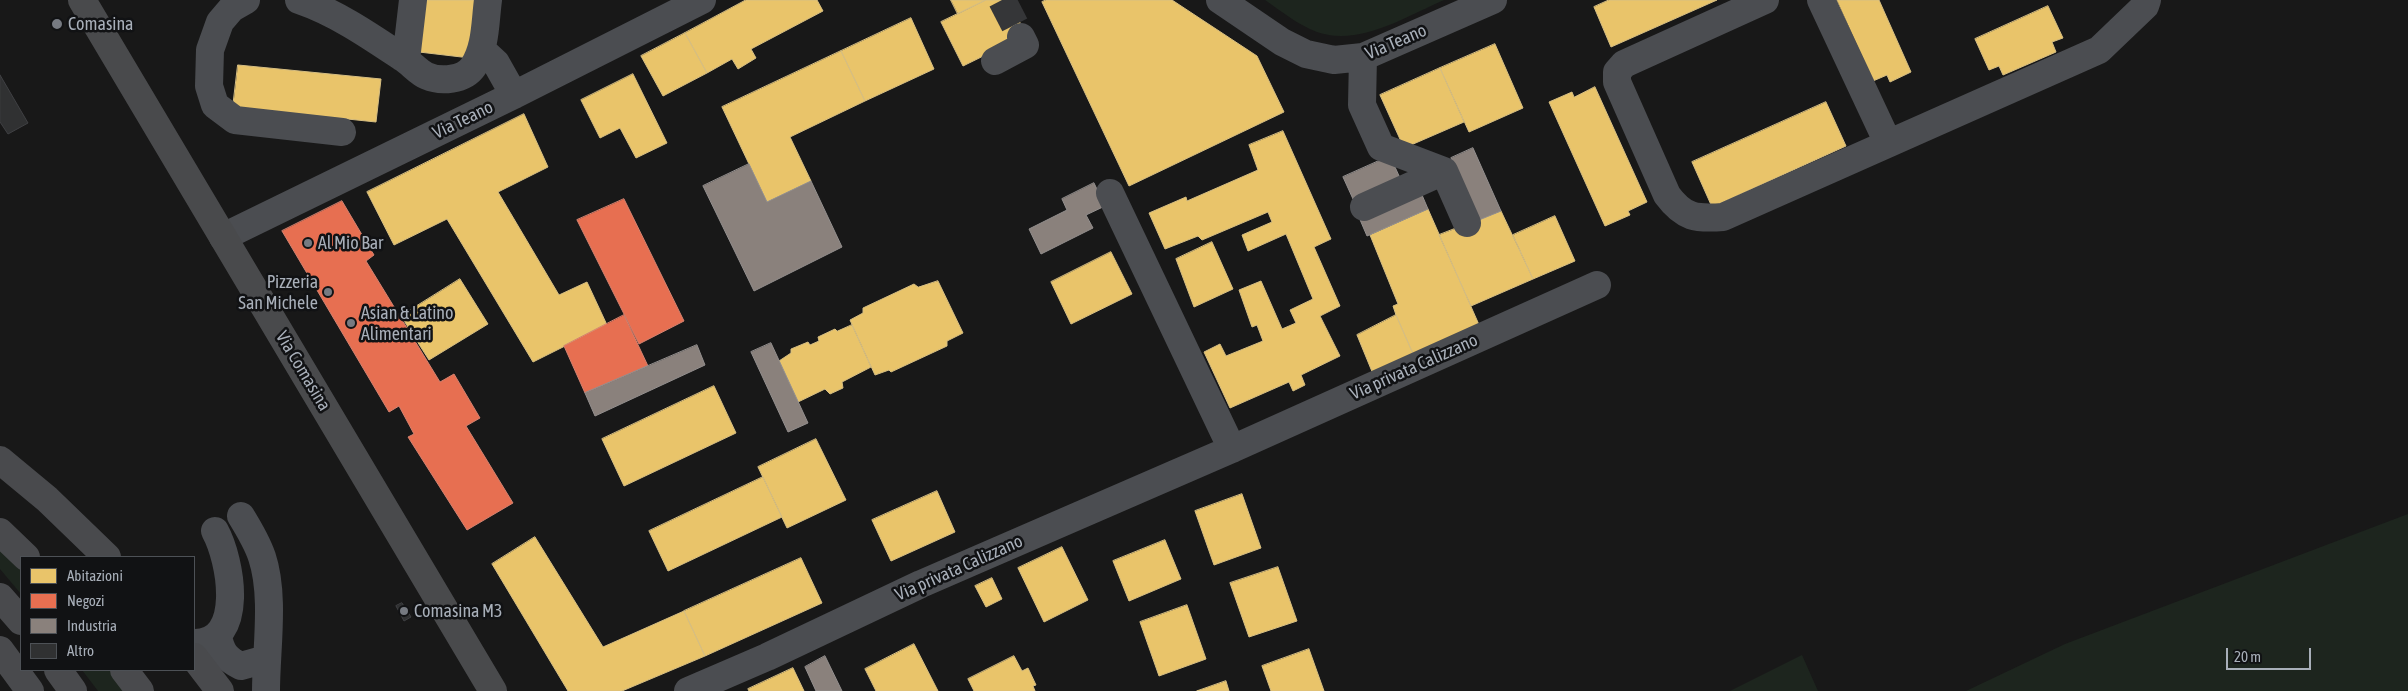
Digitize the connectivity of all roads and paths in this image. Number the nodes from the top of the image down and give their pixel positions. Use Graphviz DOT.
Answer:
graph roads {
  1 [pos="82,0"];
  2 [pos="246,0"];
  3 [pos="299,0"];
  4 [pos="413,0"];
  5 [pos="488,0"];
  6 [pos="702,0"];
  7 [pos="1220,0"];
  8 [pos="1493,0"];
  9 [pos="1765,0"];
  10 [pos="1821,0"];
  11 [pos="2147,0"];
  12 [pos="1021,37"];
  13 [pos="482,50"];
  14 [pos="1363,57"];
  15 [pos="406,60"];
  16 [pos="995,60"];
  17 [pos="514,95"];
  18 [pos="342,132"];
  19 [pos="1888,143"];
  20 [pos="1444,171"];
  21 [pos="1110,193"];
  22 [pos="1364,207"];
  23 [pos="1467,223"];
  24 [pos="223,237"];
  25 [pos="1597,285"];
  26 [pos="1232,449"];
  27 [pos="0,460"];
  28 [pos="241,516"];
  29 [pos="215,531"];
  30 [pos="0,532"];
  31 [pos="25,556"];
  32 [pos="106,556"];
  33 [pos="0,596"];
  34 [pos="20,620"];
  35 [pos="206,640"];
  36 [pos="0,650"];
  37 [pos="195,658"];
  38 [pos="266,659"];
  39 [pos="59,671"];
  40 [pos="125,671"];
  41 [pos="30,691"];
  42 [pos="74,691"];
  43 [pos="140,691"];
  44 [pos="220,691"];
  45 [pos="266,691"];
  46 [pos="493,691"];
  47 [pos="688,691"];
  1 -- 24 [label="main road, Via Comasina"];
  2 -- 18 [label="street"];
  3 -- 15 [label="street"];
  4 -- 15 [label="street"];
  5 -- 13 [label="street"];
  6 -- 17 [label="street, Via Teano"];
  7 -- 14 [label="street, Via Teano"];
  8 -- 14 [label="street, Via Teano"];
  9 -- 19 [label="street"];
  10 -- 19 [label="street"];
  11 -- 19 [label="street"];
  12 -- 16 [label="street"];
  13 -- 15 [label="street"];
  13 -- 17 [label="street"];
  14 -- 20 [label="street"];
  17 -- 24 [label="street, Via Teano"];
  20 -- 22 [label="street"];
  20 -- 23 [label="street"];
  21 -- 26 [label="street"];
  24 -- 46 [label="main road, Via Comasina"];
  25 -- 26 [label="street, Via privata Calizzano"];
  26 -- 47 [label="street, Via privata Calizzano"];
  27 -- 32 [label="highway"];
  28 -- 38 [label="street"];
  29 -- 35 [label="street"];
  30 -- 31 [label="highway"];
  33 -- 34 [label="highway"];
  35 -- 38 [label="street"];
  36 -- 41 [label="highway"];
  37 -- 44 [label="highway"];
  38 -- 45 [label="street"];
  39 -- 42 [label="highway"];
  40 -- 43 [label="highway"];
}
